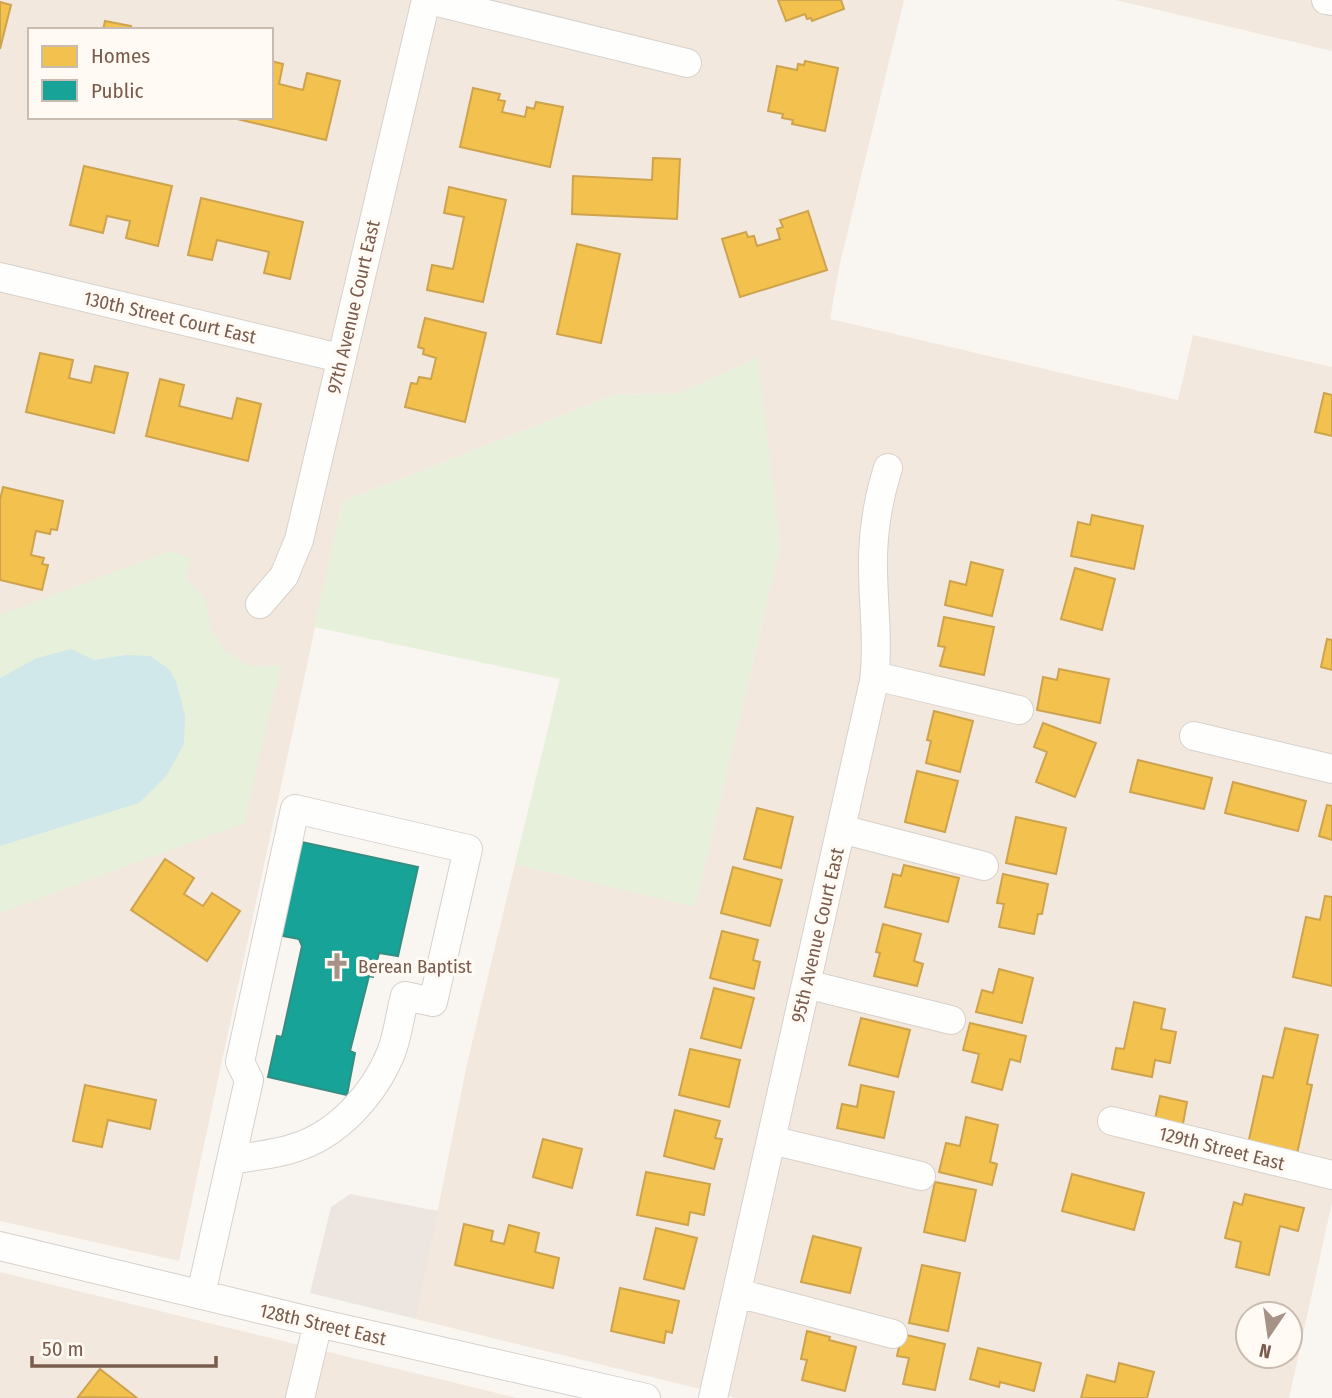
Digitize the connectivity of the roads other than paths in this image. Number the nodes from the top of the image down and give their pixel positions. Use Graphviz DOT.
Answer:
graph roads {
  1 [pos="427,0"];
  2 [pos="1326,0"];
  3 [pos="1332,1"];
  4 [pos="687,63"];
  5 [pos="0,277"];
  6 [pos="340,358"];
  7 [pos="888,468"];
  8 [pos="260,604"];
  9 [pos="875,676"];
  10 [pos="1019,710"];
  11 [pos="1194,736"];
  12 [pos="1332,769"];
  13 [pos="841,829"];
  14 [pos="984,866"];
  15 [pos="806,984"];
  16 [pos="951,1020"];
  17 [pos="1112,1121"];
  18 [pos="771,1140"];
  19 [pos="231,1160"];
  20 [pos="921,1175"];
  21 [pos="1332,1175"];
  22 [pos="0,1246"];
  23 [pos="737,1293"];
  24 [pos="201,1294"];
  25 [pos="318,1323"];
  26 [pos="892,1334"];
  27 [pos="299,1398"];
  28 [pos="646,1398"];
  29 [pos="713,1398"];
  1 -- 4 [label="street"];
  1 -- 6 [label="street, 97th Avenue Court East"];
  2 -- 3 [label="street"];
  5 -- 6 [label="street, 130th Street Court East"];
  6 -- 8 [label="street, 97th Avenue Court East"];
  7 -- 9 [label="street, 95th Avenue Court East"];
  9 -- 10 [label="street"];
  9 -- 13 [label="street, 95th Avenue Court East"];
  11 -- 12 [label="street"];
  13 -- 14 [label="street"];
  13 -- 15 [label="street, 95th Avenue Court East"];
  15 -- 16 [label="street"];
  15 -- 18 [label="street, 95th Avenue Court East"];
  17 -- 21 [label="street, 129th Street East"];
  18 -- 20 [label="street"];
  18 -- 23 [label="street, 95th Avenue Court East"];
  19 -- 19 [label="street"];
  19 -- 24 [label="street"];
  22 -- 24 [label="street, 128th Street East"];
  23 -- 26 [label="street"];
  23 -- 29 [label="street, 95th Avenue Court East"];
  24 -- 25 [label="street, 128th Street East"];
  25 -- 27 [label="street"];
  25 -- 28 [label="street, 128th Street East"];
}
